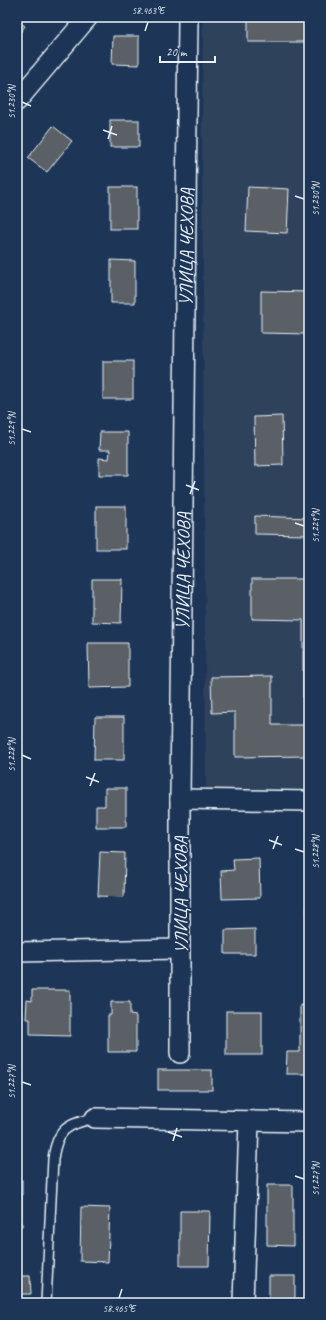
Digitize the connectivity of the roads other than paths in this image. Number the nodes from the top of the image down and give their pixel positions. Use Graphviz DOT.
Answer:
graph roads {
  1 [pos="88,17"];
  2 [pos="188,17"];
  3 [pos="17,101"];
  4 [pos="180,799"];
  5 [pos="309,801"];
  6 [pos="180,949"];
  7 [pos="17,952"];
  8 [pos="180,1053"];
  9 [pos="95,1118"];
  10 [pos="249,1121"];
  11 [pos="309,1122"];
  12 [pos="46,1303"];
  13 [pos="243,1303"];
  1 -- 3 [label="street"];
  2 -- 4 [label="street, УЛИЦА ЧЕХОВА"];
  4 -- 5 [label="street"];
  4 -- 6 [label="street, УЛИЦА ЧЕХОВА"];
  6 -- 7 [label="street"];
  6 -- 8 [label="street, УЛИЦА ЧЕХОВА"];
  9 -- 10 [label="street"];
  9 -- 12 [label="lane"];
  10 -- 11 [label="street"];
  10 -- 13 [label="street"];
}
